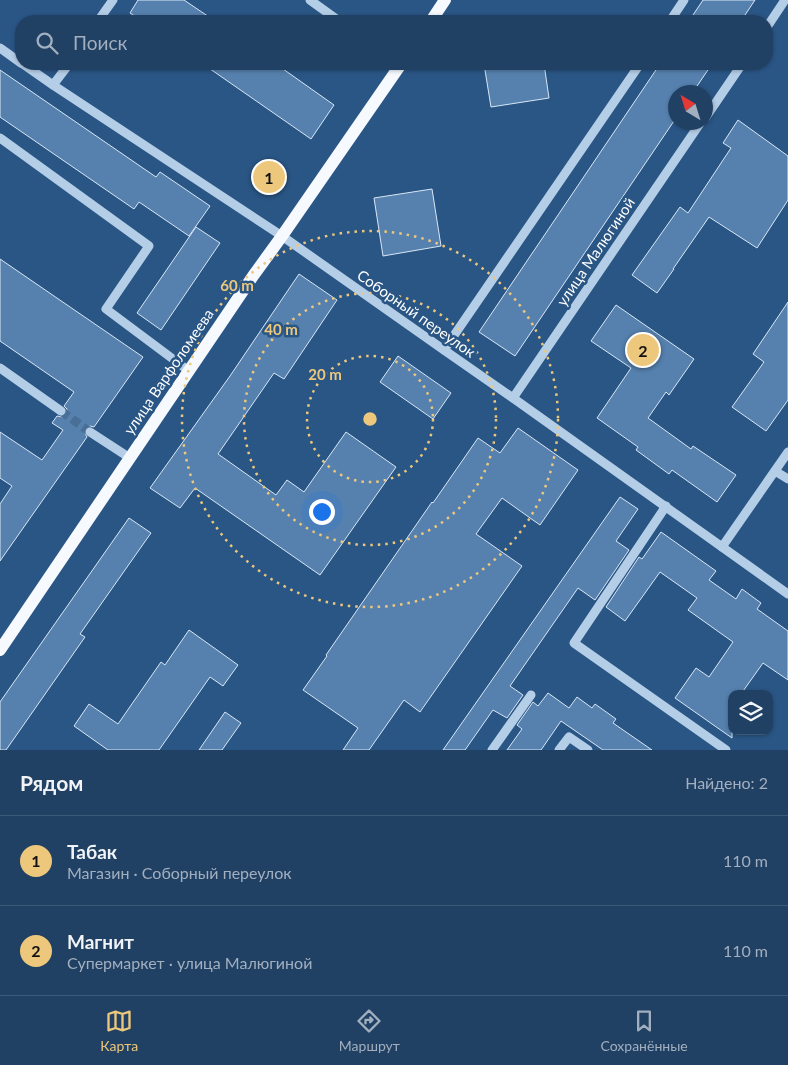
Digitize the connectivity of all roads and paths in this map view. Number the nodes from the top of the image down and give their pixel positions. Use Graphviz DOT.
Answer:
graph roads {
  1 [pos="113,0"];
  2 [pos="310,0"];
  3 [pos="446,0"];
  4 [pos="684,0"];
  5 [pos="785,0"];
  6 [pos="102,15"];
  7 [pos="331,15"];
  8 [pos="435,15"];
  9 [pos="674,15"];
  10 [pos="773,18"];
  11 [pos="0,48"];
  12 [pos="15,58"];
  13 [pos="32,70"];
  14 [pos="64,70"];
  15 [pos="396,70"];
  16 [pos="636,70"];
  17 [pos="738,70"];
  18 [pos="54,85"];
  19 [pos="713,106"];
  20 [pos="696,130"];
  21 [pos="0,138"];
  22 [pos="282,236"];
  23 [pos="444,350"];
  24 [pos="0,368"];
  25 [pos="189,370"];
  26 [pos="513,398"];
  27 [pos="61,411"];
  28 [pos="90,432"];
  29 [pos="788,452"];
  30 [pos="130,458"];
  31 [pos="775,471"];
  32 [pos="788,479"];
  33 [pos="666,506"];
  34 [pos="722,547"];
  35 [pos="788,594"];
  36 [pos="0,650"];
  37 [pos="531,695"];
  38 [pos="492,750"];
  39 [pos="559,750"];
  40 [pos="588,750"];
  41 [pos="726,750"];
  1 -- 6 [label="street"];
  2 -- 7 [label="street"];
  3 -- 8 [label="main road"];
  4 -- 9 [label="street"];
  5 -- 10 [label="street"];
  11 -- 12 [label="street, Соборный переулок"];
  13 -- 18 [label="street, Соборный переулок"];
  14 -- 18 [label="street"];
  15 -- 22 [label="main road, улица Варфоломеева"];
  16 -- 23 [label="street"];
  17 -- 19 [label="street"];
  18 -- 22 [label="street, Соборный переулок"];
  20 -- 26 [label="street, улица Малюгиной"];
  21 -- 25 [label="street"];
  22 -- 23 [label="street, Соборный переулок"];
  22 -- 25 [label="main road, улица Варфоломеева"];
  23 -- 26 [label="street, Соборный переулок"];
  24 -- 27 [label="street"];
  25 -- 30 [label="main road, улица Варфоломеева"];
  26 -- 33 [label="street, Соборный переулок"];
  28 -- 30 [label="street"];
  29 -- 31 [label="street"];
  30 -- 36 [label="main road, улица Варфоломеева"];
  31 -- 32 [label="street"];
  31 -- 34 [label="street"];
  33 -- 34 [label="street, Соборный переулок"];
  33 -- 41 [label="street"];
  34 -- 35 [label="street, Соборный переулок"];
  37 -- 38 [label="street"];
  39 -- 40 [label="street"];
}
